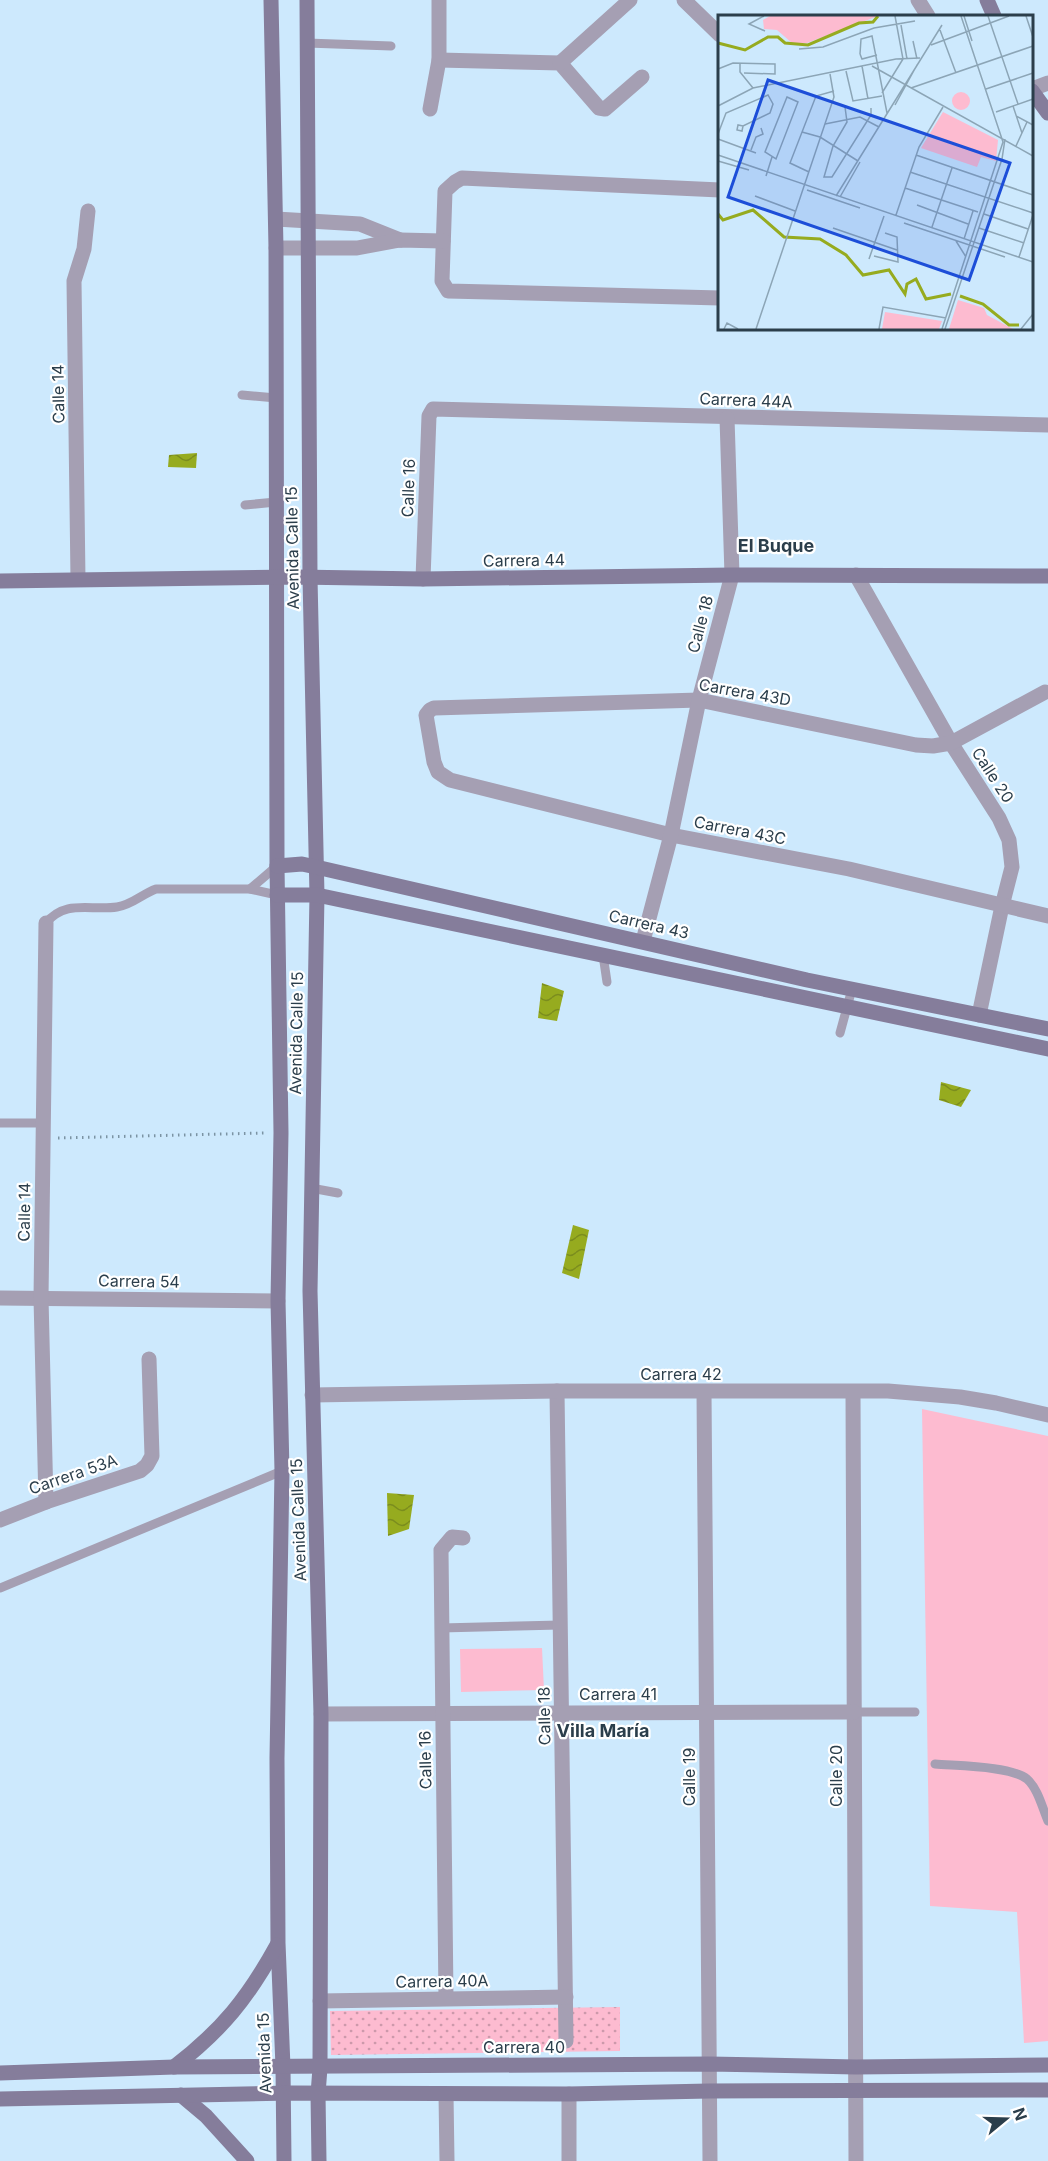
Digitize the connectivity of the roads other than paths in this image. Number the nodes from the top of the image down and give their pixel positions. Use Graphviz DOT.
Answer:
graph roads {
  1 [pos="271,0"];
  2 [pos="308,0"];
  3 [pos="439,0"];
  4 [pos="630,0"];
  5 [pos="684,0"];
  6 [pos="918,0"];
  7 [pos="987,0"];
  8 [pos="927,15"];
  9 [pos="994,15"];
  10 [pos="718,33"];
  11 [pos="308,43"];
  12 [pos="391,46"];
  13 [pos="439,60"];
  14 [pos="560,63"];
  15 [pos="642,77"];
  16 [pos="1048,83"];
  17 [pos="1033,90"];
  18 [pos="1033,91"];
  19 [pos="430,109"];
  20 [pos="1048,113"];
  21 [pos="718,190"];
  22 [pos="88,211"];
  23 [pos="276,219"];
  24 [pos="308,221"];
  25 [pos="400,240"];
  26 [pos="443,241"];
  27 [pos="276,248"];
  28 [pos="308,248"];
  29 [pos="718,298"];
  30 [pos="242,395"];
  31 [pos="276,398"];
  32 [pos="443,408"];
  33 [pos="727,417"];
  34 [pos="1048,424"];
  35 [pos="276,502"];
  36 [pos="245,506"];
  37 [pos="732,575"];
  38 [pos="856,575"];
  39 [pos="1048,576"];
  40 [pos="276,578"];
  41 [pos="310,578"];
  42 [pos="78,579"];
  43 [pos="423,579"];
  44 [pos="0,581"];
  45 [pos="1045,692"];
  46 [pos="699,700"];
  47 [pos="951,743"];
  48 [pos="434,762"];
  49 [pos="671,835"];
  50 [pos="277,866"];
  51 [pos="316,867"];
  52 [pos="250,889"];
  53 [pos="277,895"];
  54 [pos="317,895"];
  55 [pos="1002,906"];
  56 [pos="1048,916"];
  57 [pos="46,923"];
  58 [pos="643,941"];
  59 [pos="603,955"];
  60 [pos="607,982"];
  61 [pos="852,989"];
  62 [pos="847,1008"];
  63 [pos="979,1015"];
  64 [pos="1048,1029"];
  65 [pos="840,1033"];
  66 [pos="1048,1049"];
  67 [pos="0,1123"];
  68 [pos="43,1131"];
  69 [pos="311,1188"];
  70 [pos="338,1193"];
  71 [pos="0,1298"];
  72 [pos="41,1298"];
  73 [pos="278,1301"];
  74 [pos="149,1359"];
  75 [pos="557,1391"];
  76 [pos="704,1392"];
  77 [pos="852,1392"];
  78 [pos="312,1395"];
  79 [pos="1048,1415"];
  80 [pos="282,1471"];
  81 [pos="46,1502"];
  82 [pos="0,1520"];
  83 [pos="463,1538"];
  84 [pos="0,1588"];
  85 [pos="560,1625"];
  86 [pos="441,1628"];
  87 [pos="442,1712"];
  88 [pos="562,1712"];
  89 [pos="706,1712"];
  90 [pos="854,1712"];
  91 [pos="915,1712"];
  92 [pos="321,1714"];
  93 [pos="935,1764"];
  94 [pos="1048,1821"];
  95 [pos="278,1943"];
  96 [pos="446,1998"];
  97 [pos="566,1998"];
  98 [pos="320,2001"];
  99 [pos="566,2041"];
  100 [pos="709,2064"];
  101 [pos="1048,2065"];
  102 [pos="174,2067"];
  103 [pos="283,2067"];
  104 [pos="856,2067"];
  105 [pos="320,2068"];
  106 [pos="0,2073"];
  107 [pos="856,2090"];
  108 [pos="1048,2090"];
  109 [pos="709,2091"];
  110 [pos="284,2093"];
  111 [pos="318,2094"];
  112 [pos="446,2094"];
  113 [pos="568,2094"];
  114 [pos="181,2095"];
  115 [pos="0,2099"];
  116 [pos="247,2161"];
  117 [pos="284,2161"];
  118 [pos="319,2161"];
  119 [pos="447,2161"];
  120 [pos="569,2161"];
  121 [pos="710,2161"];
  122 [pos="856,2161"];
  1 -- 23 [label="street, Avenida Calle 15"];
  2 -- 11 [label="street, Avenida Calle 15"];
  3 -- 13 [label="street"];
  4 -- 14 [label="street"];
  5 -- 10 [label="street"];
  6 -- 8 [label="street"];
  7 -- 9 [label="street"];
  11 -- 12 [label="lane"];
  11 -- 24 [label="street, Avenida Calle 15"];
  13 -- 14 [label="street"];
  13 -- 19 [label="street"];
  14 -- 15 [label="street"];
  16 -- 17 [label="street"];
  18 -- 20 [label="street"];
  21 -- 26 [label="street"];
  22 -- 42 [label="street, Calle 14"];
  23 -- 24 [label="street"];
  23 -- 27 [label="street, Avenida Calle 15"];
  24 -- 25 [label="street"];
  24 -- 28 [label="street, Avenida Calle 15"];
  25 -- 26 [label="street"];
  25 -- 28 [label="street"];
  26 -- 29 [label="street"];
  27 -- 28 [label="street"];
  27 -- 31 [label="street, Avenida Calle 15"];
  28 -- 41 [label="street, Avenida Calle 15"];
  30 -- 31 [label="lane"];
  31 -- 35 [label="street, Avenida Calle 15"];
  32 -- 33 [label="street, Carrera 44A"];
  32 -- 43 [label="street, Calle 16"];
  33 -- 34 [label="street, Carrera 44A"];
  33 -- 37 [label="street, Calle 18"];
  35 -- 36 [label="lane"];
  35 -- 40 [label="street, Avenida Calle 15"];
  37 -- 38 [label="street, Carrera 44"];
  37 -- 43 [label="street, Carrera 44"];
  37 -- 46 [label="street, Calle 18"];
  38 -- 39 [label="street, Carrera 44"];
  38 -- 47 [label="street, Calle 20"];
  40 -- 41 [label="street, Carrera 44"];
  40 -- 42 [label="street, Carrera 44"];
  40 -- 50 [label="street, Avenida Calle 15"];
  41 -- 43 [label="street, Carrera 44"];
  41 -- 51 [label="street, Avenida Calle 15"];
  42 -- 44 [label="street, Carrera 44"];
  45 -- 47 [label="street, Carrera 43D"];
  46 -- 47 [label="street, Carrera 43D"];
  46 -- 48 [label="street, Carrera 43D"];
  46 -- 49 [label="street, Calle 18"];
  47 -- 55 [label="street, Calle 20"];
  48 -- 49 [label="street, Carrera 43C"];
  49 -- 55 [label="street, Carrera 43C"];
  49 -- 58 [label="street, Calle 18"];
  50 -- 51 [label="street, Carrera 43"];
  50 -- 52 [label="lane"];
  50 -- 53 [label="street, Avenida Calle 15"];
  51 -- 54 [label="street, Avenida Calle 15"];
  51 -- 58 [label="street, Carrera 43"];
  52 -- 53 [label="lane"];
  52 -- 57 [label="lane"];
  53 -- 54 [label="street"];
  53 -- 73 [label="street, Avenida Calle 15"];
  54 -- 59 [label="street"];
  54 -- 69 [label="street, Avenida Calle 15"];
  55 -- 56 [label="street, Carrera 43C"];
  55 -- 63 [label="street, Calle 20"];
  57 -- 68 [label="street, Calle 14"];
  58 -- 61 [label="street, Carrera 43"];
  59 -- 60 [label="lane"];
  59 -- 62 [label="street"];
  61 -- 62 [label="lane"];
  61 -- 63 [label="street, Carrera 43"];
  62 -- 65 [label="lane"];
  62 -- 66 [label="street"];
  63 -- 64 [label="street, Carrera 43"];
  67 -- 68 [label="lane"];
  68 -- 72 [label="street, Calle 14"];
  69 -- 70 [label="lane"];
  69 -- 78 [label="street, Avenida Calle 15"];
  71 -- 72 [label="street, Carrera 54"];
  72 -- 73 [label="street, Carrera 54"];
  72 -- 81 [label="street, Calle 14"];
  73 -- 80 [label="street, Avenida Calle 15"];
  74 -- 81 [label="street, Carrera 53A"];
  75 -- 76 [label="street, Carrera 42"];
  75 -- 78 [label="street, Carrera 42"];
  75 -- 85 [label="street, Calle 18"];
  76 -- 77 [label="street, Carrera 42"];
  76 -- 89 [label="street, Calle 19"];
  77 -- 79 [label="street, Carrera 42"];
  77 -- 90 [label="street, Calle 20"];
  78 -- 92 [label="street, Avenida Calle 15"];
  80 -- 84 [label="lane"];
  80 -- 95 [label="street, Avenida Calle 15"];
  81 -- 82 [label="street, Carrera 53A"];
  83 -- 86 [label="street, Calle 16"];
  85 -- 86 [label="lane"];
  85 -- 88 [label="street, Calle 18"];
  86 -- 87 [label="street, Calle 16"];
  87 -- 88 [label="street, Carrera 41"];
  87 -- 92 [label="street, Carrera 41"];
  87 -- 96 [label="street, Calle 16"];
  88 -- 89 [label="street, Carrera 41"];
  88 -- 97 [label="street, Calle 18"];
  89 -- 90 [label="street, Carrera 41"];
  89 -- 100 [label="street, Calle 19"];
  90 -- 91 [label="lane, Carrera 41"];
  90 -- 104 [label="street, Calle 20"];
  92 -- 98 [label="street, Avenida Calle 15"];
  93 -- 94 [label="lane"];
  95 -- 102 [label="street"];
  95 -- 103 [label="street, Avenida 15"];
  96 -- 97 [label="street, Carrera 40A"];
  96 -- 98 [label="street, Carrera 40A"];
  97 -- 99 [label="street, Calle 18"];
  98 -- 105 [label="street, Avenida Calle 15"];
  100 -- 104 [label="street, Carrera 40"];
  100 -- 105 [label="street, Carrera 40"];
  100 -- 109 [label="street, Calle 19"];
  101 -- 104 [label="street, Carrera 40"];
  102 -- 103 [label="street, Carrera 40"];
  102 -- 106 [label="street, Carrera 40"];
  103 -- 105 [label="street, Carrera 40"];
  103 -- 110 [label="street, Avenida 15"];
  104 -- 107 [label="street, Calle 20"];
  105 -- 111 [label="street"];
  107 -- 108 [label="street"];
  107 -- 109 [label="street"];
  107 -- 122 [label="street, Calle 20"];
  109 -- 113 [label="street"];
  109 -- 121 [label="street, Calle 19"];
  110 -- 111 [label="street"];
  110 -- 114 [label="street"];
  110 -- 117 [label="street, Avenida 15"];
  111 -- 112 [label="street"];
  111 -- 118 [label="street"];
  112 -- 113 [label="street"];
  112 -- 119 [label="street"];
  113 -- 120 [label="street"];
  114 -- 115 [label="street"];
  114 -- 116 [label="street"];
}
